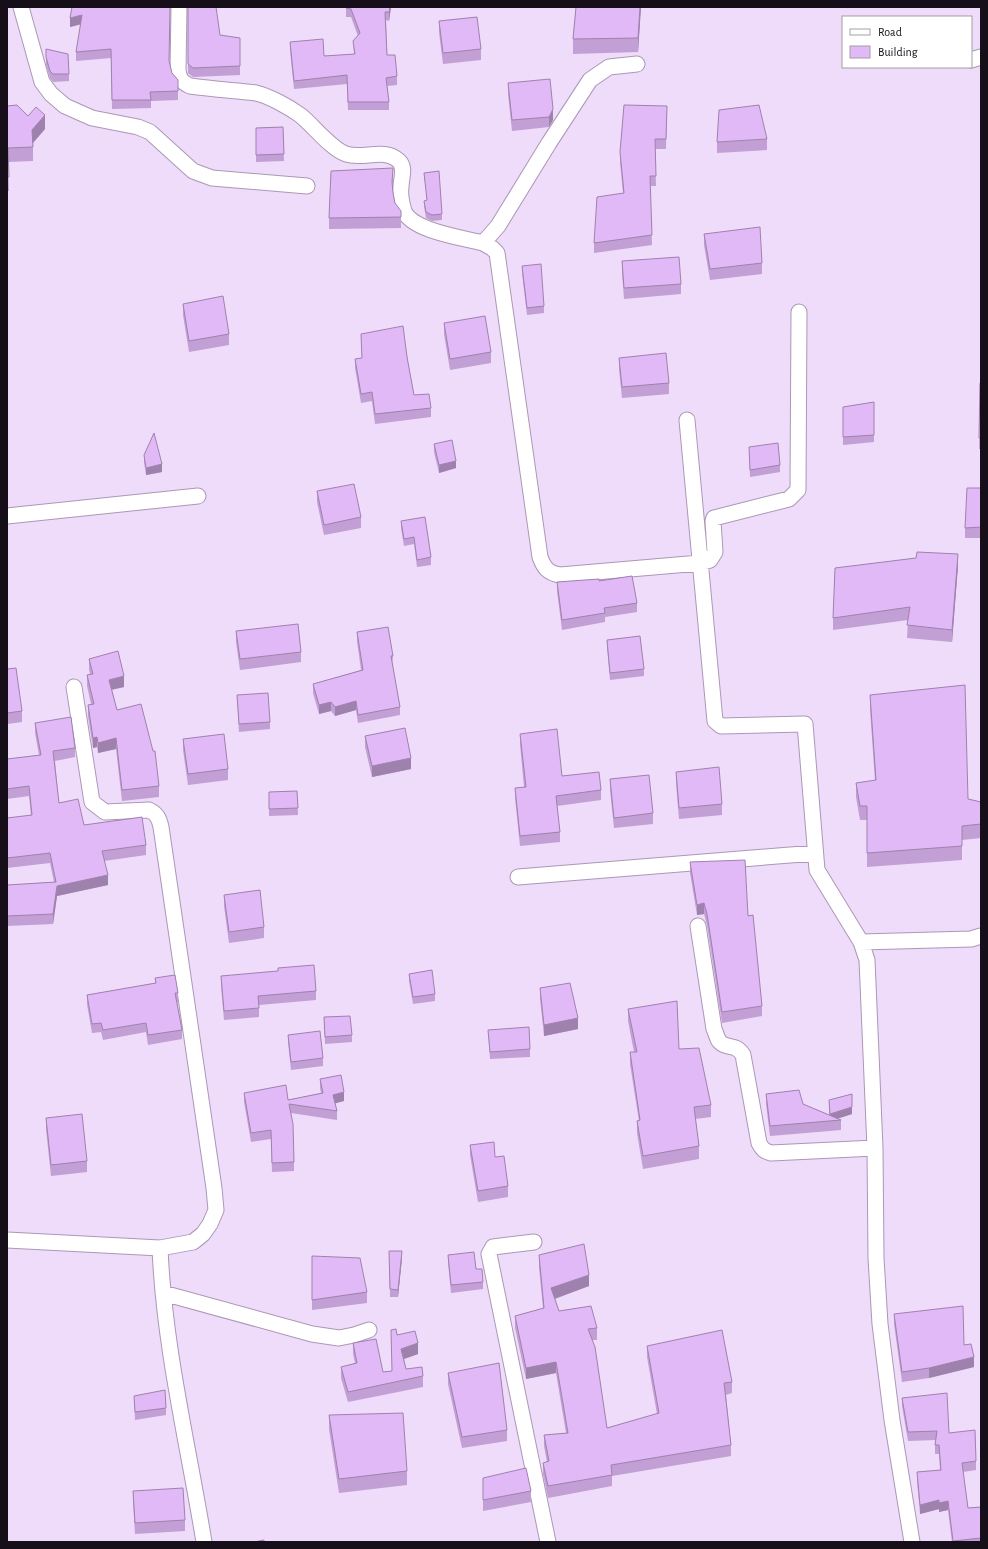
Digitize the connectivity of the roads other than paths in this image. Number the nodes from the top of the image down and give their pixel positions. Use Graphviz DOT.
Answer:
graph roads {
  1 [pos="21,7"];
  2 [pos="179,7"];
  3 [pos="638,64"];
  4 [pos="307,186"];
  5 [pos="483,243"];
  6 [pos="799,312"];
  7 [pos="687,420"];
  8 [pos="198,496"];
  9 [pos="7,516"];
  10 [pos="700,563"];
  11 [pos="74,687"];
  12 [pos="816,853"];
  13 [pos="518,877"];
  14 [pos="698,926"];
  15 [pos="981,936"];
  16 [pos="861,942"];
  17 [pos="875,1148"];
  18 [pos="7,1240"];
  19 [pos="534,1242"];
  20 [pos="160,1248"];
  21 [pos="163,1293"];
  22 [pos="369,1330"];
  23 [pos="204,1542"];
  24 [pos="548,1542"];
  25 [pos="912,1542"];
  1 -- 4 [label="street"];
  2 -- 5 [label="street"];
  3 -- 5 [label="street"];
  5 -- 10 [label="street"];
  6 -- 10 [label="street"];
  7 -- 10 [label="street"];
  8 -- 9 [label="street"];
  10 -- 12 [label="street"];
  11 -- 20 [label="street"];
  12 -- 13 [label="street"];
  12 -- 16 [label="street"];
  14 -- 17 [label="street"];
  15 -- 16 [label="street"];
  16 -- 17 [label="street"];
  17 -- 25 [label="street"];
  18 -- 20 [label="street"];
  19 -- 24 [label="street"];
  20 -- 21 [label="street"];
  21 -- 22 [label="street"];
  21 -- 23 [label="street"];
}
